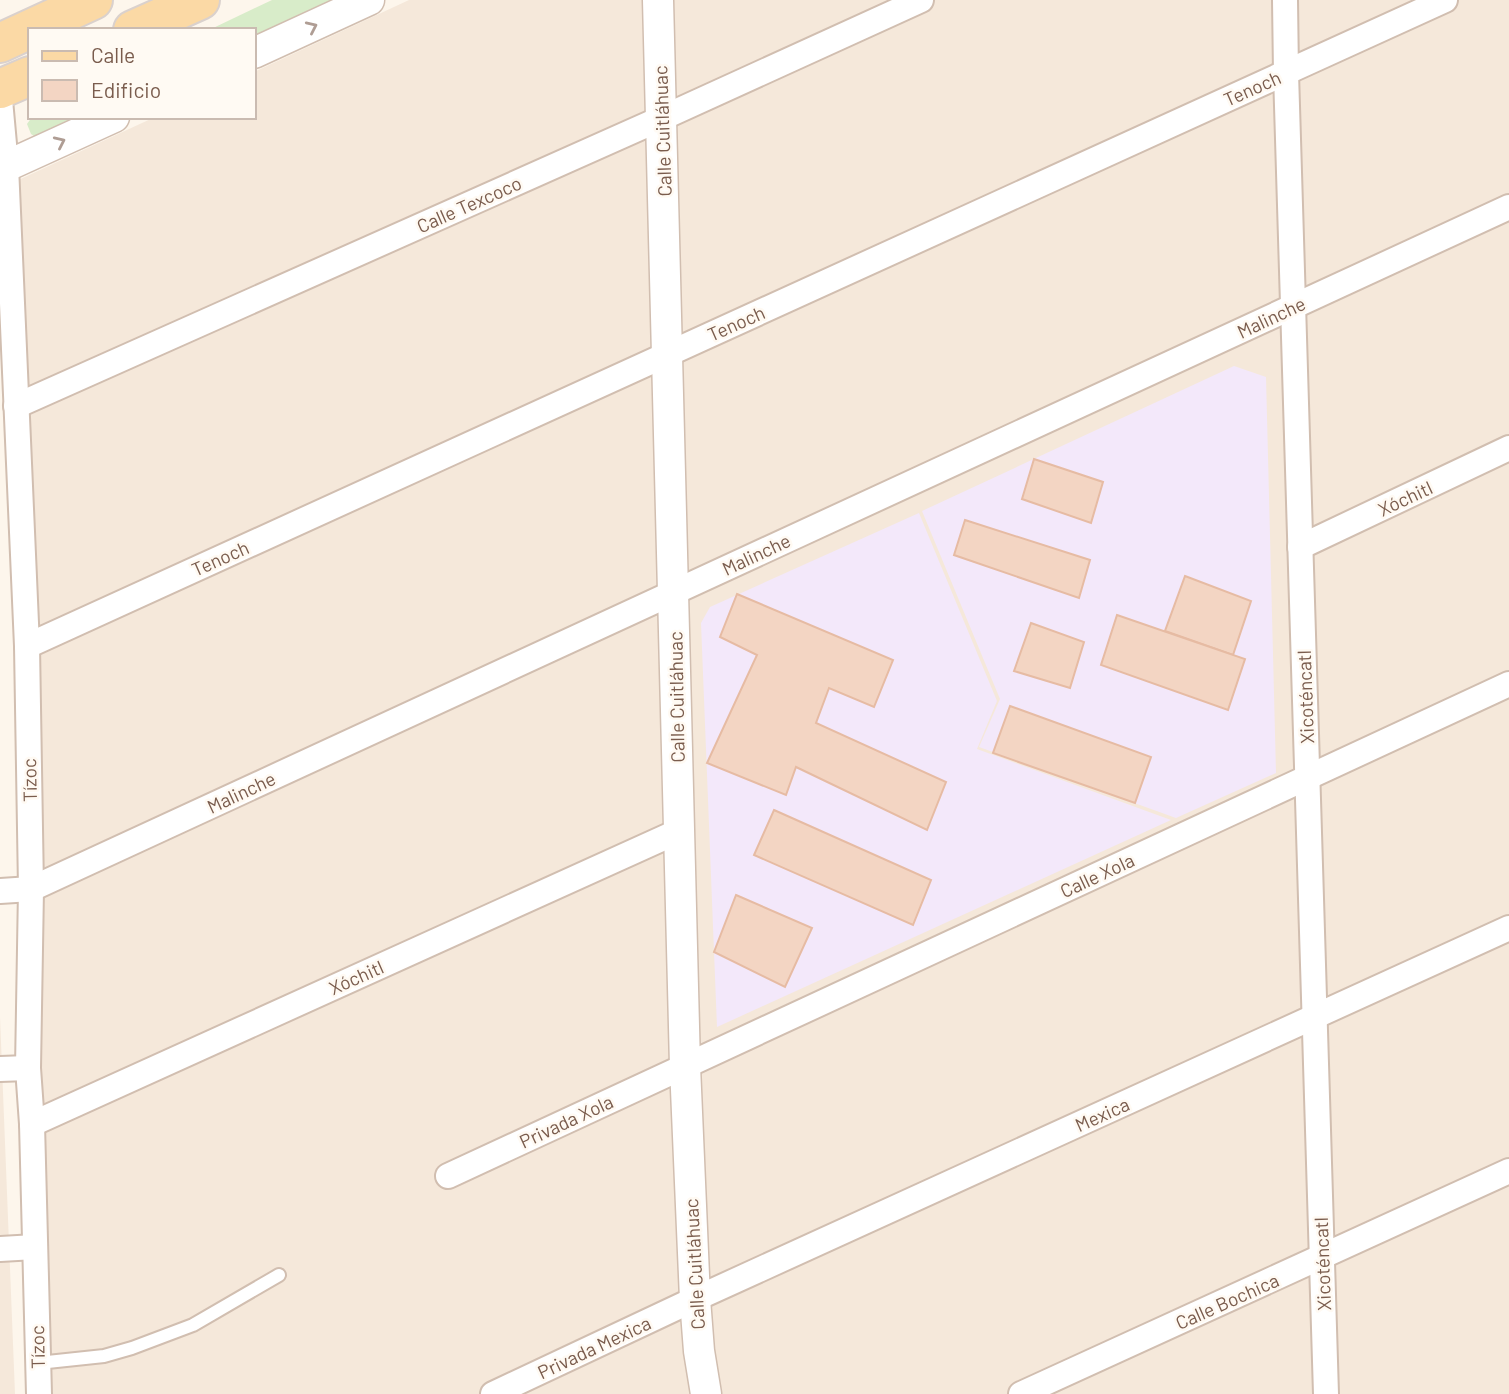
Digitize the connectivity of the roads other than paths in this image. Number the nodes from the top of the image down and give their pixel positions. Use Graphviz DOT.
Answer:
graph roads {
  1 [pos="93,0"];
  2 [pos="200,0"];
  3 [pos="369,0"];
  4 [pos="658,0"];
  5 [pos="921,0"];
  6 [pos="1285,0"];
  7 [pos="1445,0"];
  8 [pos="32,28"];
  9 [pos="137,28"];
  10 [pos="28,30"];
  11 [pos="0,43"];
  12 [pos="256,52"];
  13 [pos="1286,73"];
  14 [pos="28,77"];
  15 [pos="0,89"];
  16 [pos="0,100"];
  17 [pos="662,118"];
  18 [pos="110,119"];
  19 [pos="3,168"];
  20 [pos="1509,207"];
  21 [pos="1293,307"];
  22 [pos="668,354"];
  23 [pos="16,406"];
  24 [pos="1509,448"];
  25 [pos="1300,547"];
  26 [pos="673,592"];
  27 [pos="27,646"];
  28 [pos="1509,684"];
  29 [pos="1307,778"];
  30 [pos="679,831"];
  31 [pos="31,890"];
  32 [pos="0,891"];
  33 [pos="1509,928"];
  34 [pos="1314,1017"];
  35 [pos="685,1066"];
  36 [pos="28,1068"];
  37 [pos="0,1069"];
  38 [pos="32,1124"];
  39 [pos="1509,1171"];
  40 [pos="448,1176"];
  41 [pos="35,1247"];
  42 [pos="0,1248"];
  43 [pos="1321,1258"];
  44 [pos="279,1275"];
  45 [pos="695,1299"];
  46 [pos="38,1363"];
  47 [pos="39,1394"];
  48 [pos="494,1394"];
  49 [pos="706,1394"];
  50 [pos="1021,1394"];
  51 [pos="1325,1394"];
  1 -- 8 [label="main road"];
  2 -- 9 [label="main road"];
  12 -- 3 [label="street, one-way"];
  4 -- 17 [label="street, Calle Cuitláhuac"];
  5 -- 17 [label="street, Calle Texcoco"];
  6 -- 13 [label="street, Xicoténcatl"];
  7 -- 13 [label="street, Tenoch"];
  10 -- 11 [label="main road"];
  13 -- 21 [label="street, Xicoténcatl"];
  13 -- 22 [label="street, Tenoch"];
  14 -- 15 [label="main road"];
  16 -- 19 [label="street, Tízoc"];
  17 -- 22 [label="street, Calle Cuitláhuac"];
  17 -- 23 [label="street, Calle Texcoco"];
  19 -- 18 [label="street, one-way"];
  19 -- 23 [label="street, Tízoc"];
  20 -- 21 [label="street, Malinche"];
  21 -- 25 [label="street, Xicoténcatl"];
  21 -- 26 [label="street, Malinche"];
  22 -- 26 [label="street, Calle Cuitláhuac"];
  22 -- 27 [label="street, Tenoch"];
  23 -- 27 [label="street, Tízoc"];
  24 -- 25 [label="street, Xóchitl"];
  25 -- 29 [label="street, Xicoténcatl"];
  26 -- 30 [label="street, Calle Cuitláhuac"];
  26 -- 31 [label="street, Malinche"];
  27 -- 31 [label="street, Tízoc"];
  28 -- 29 [label="street, Calle Xola"];
  29 -- 34 [label="street, Xicoténcatl"];
  29 -- 35 [label="street, Calle Xola"];
  30 -- 35 [label="street, Calle Cuitláhuac"];
  30 -- 38 [label="street, Xóchitl"];
  31 -- 32 [label="street, Malinche"];
  31 -- 36 [label="street, Tízoc"];
  33 -- 34 [label="street, Mexica"];
  34 -- 43 [label="street, Xicoténcatl"];
  34 -- 45 [label="street, Mexica"];
  35 -- 40 [label="street, Privada Xola"];
  35 -- 45 [label="street, Calle Cuitláhuac"];
  36 -- 37 [label="street"];
  36 -- 38 [label="street, Tízoc"];
  38 -- 41 [label="street, Tízoc"];
  39 -- 43 [label="street, Calle Bochica"];
  41 -- 42 [label="street"];
  41 -- 46 [label="street, Tízoc"];
  43 -- 50 [label="street, Calle Bochica"];
  43 -- 51 [label="street, Xicoténcatl"];
  44 -- 46 [label="lane"];
  45 -- 48 [label="street, Privada Mexica"];
  45 -- 49 [label="street, Calle Cuitláhuac"];
  46 -- 47 [label="street, Tízoc"];
}
